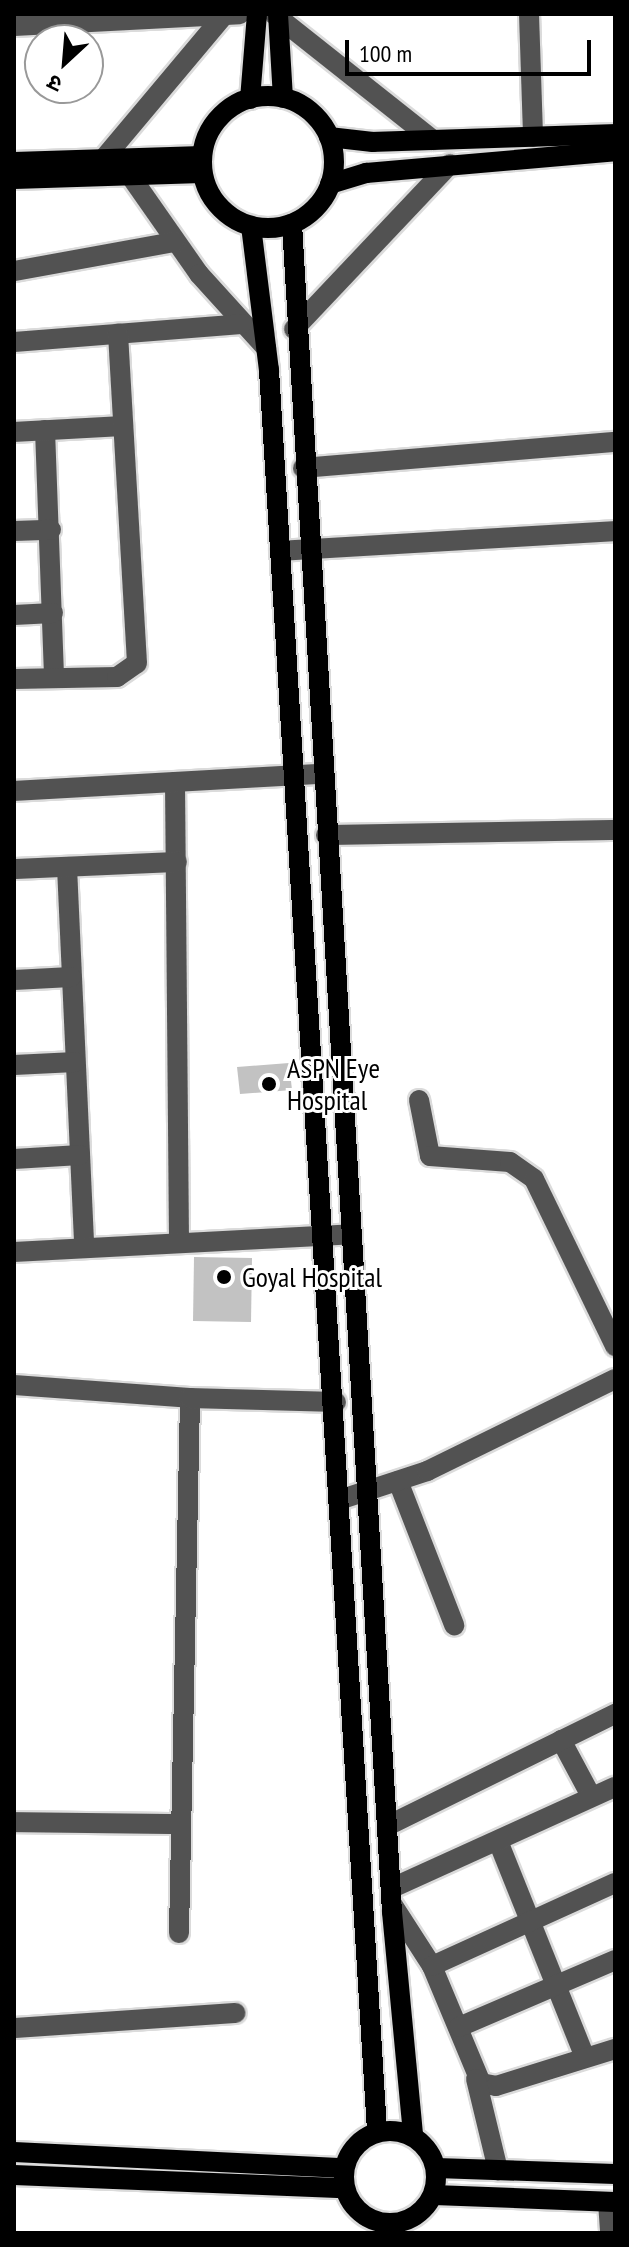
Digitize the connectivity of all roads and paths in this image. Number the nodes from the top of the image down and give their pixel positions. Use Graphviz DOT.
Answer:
graph roads {
  1 [pos="240,14"];
  2 [pos="257,14"];
  3 [pos="277,14"];
  4 [pos="529,14"];
  5 [pos="224,15"];
  6 [pos="100,18"];
  7 [pos="14,26"];
  8 [pos="283,98"];
  9 [pos="250,99"];
  10 [pos="615,134"];
  11 [pos="329,137"];
  12 [pos="533,137"];
  13 [pos="433,140"];
  14 [pos="615,151"];
  15 [pos="105,157"];
  16 [pos="14,162"];
  17 [pos="450,164"];
  18 [pos="202,165"];
  19 [pos="129,174"];
  20 [pos="14,179"];
  21 [pos="330,184"];
  22 [pos="292,224"];
  23 [pos="251,226"];
  24 [pos="174,242"];
  25 [pos="14,271"];
  26 [pos="241,324"];
  27 [pos="294,329"];
  28 [pos="118,334"];
  29 [pos="14,342"];
  30 [pos="266,348"];
  31 [pos="297,368"];
  32 [pos="269,370"];
  33 [pos="122,426"];
  34 [pos="45,430"];
  35 [pos="14,432"];
  36 [pos="615,442"];
  37 [pos="303,468"];
  38 [pos="51,530"];
  39 [pos="14,531"];
  40 [pos="615,531"];
  41 [pos="312,550"];
  42 [pos="280,551"];
  43 [pos="53,613"];
  44 [pos="14,615"];
  45 [pos="54,677"];
  46 [pos="14,679"];
  47 [pos="321,774"];
  48 [pos="293,776"];
  49 [pos="175,782"];
  50 [pos="14,791"];
  51 [pos="615,830"];
  52 [pos="326,835"];
  53 [pos="177,862"];
  54 [pos="67,867"];
  55 [pos="14,869"];
  56 [pos="71,977"];
  57 [pos="14,980"];
  58 [pos="75,1062"];
  59 [pos="14,1065"];
  60 [pos="419,1100"];
  61 [pos="80,1155"];
  62 [pos="14,1159"];
  63 [pos="352,1234"];
  64 [pos="321,1236"];
  65 [pos="179,1238"];
  66 [pos="84,1248"];
  67 [pos="14,1252"];
  68 [pos="615,1346"];
  69 [pos="615,1379"];
  70 [pos="14,1385"];
  71 [pos="190,1398"];
  72 [pos="336,1402"];
  73 [pos="398,1481"];
  74 [pos="367,1491"];
  75 [pos="339,1500"];
  76 [pos="454,1625"];
  77 [pos="380,1709"];
  78 [pos="352,1712"];
  79 [pos="615,1714"];
  80 [pos="561,1740"];
  81 [pos="615,1787"];
  82 [pos="591,1796"];
  83 [pos="14,1822"];
  84 [pos="180,1824"];
  85 [pos="387,1826"];
  86 [pos="498,1841"];
  87 [pos="615,1883"];
  88 [pos="392,1896"];
  89 [pos="531,1921"];
  90 [pos="179,1933"];
  91 [pos="615,1960"];
  92 [pos="432,1966"];
  93 [pos="557,1986"];
  94 [pos="235,2013"];
  95 [pos="459,2027"];
  96 [pos="14,2028"];
  97 [pos="615,2049"];
  98 [pos="585,2057"];
  99 [pos="476,2079"];
  100 [pos="377,2132"];
  101 [pos="413,2136"];
  102 [pos="14,2152"];
  103 [pos="436,2168"];
  104 [pos="498,2170"];
  105 [pos="615,2174"];
  106 [pos="14,2175"];
  107 [pos="344,2178"];
  108 [pos="434,2195"];
  109 [pos="612,2202"];
  110 [pos="409,2226"];
  111 [pos="378,2228"];
  112 [pos="610,2233"];
  1 -- 5 [label="street"];
  2 -- 9 [label="main road"];
  3 -- 8 [label="main road"];
  3 -- 13 [label="street"];
  4 -- 12 [label="street"];
  5 -- 6 [label="street"];
  5 -- 15 [label="street"];
  6 -- 7 [label="street"];
  8 -- 9 [label="main road"];
  8 -- 11 [label="main road"];
  9 -- 18 [label="main road"];
  10 -- 12 [label="main road"];
  11 -- 13 [label="main road"];
  11 -- 21 [label="main road"];
  12 -- 13 [label="main road"];
  14 -- 17 [label="main road"];
  15 -- 16 [label="main road"];
  15 -- 18 [label="main road"];
  17 -- 21 [label="main road"];
  17 -- 27 [label="street"];
  18 -- 19 [label="main road"];
  18 -- 23 [label="main road"];
  19 -- 20 [label="main road"];
  19 -- 24 [label="street"];
  21 -- 22 [label="main road"];
  22 -- 23 [label="main road"];
  22 -- 27 [label="main road"];
  23 -- 30 [label="main road"];
  24 -- 25 [label="street"];
  24 -- 26 [label="street"];
  26 -- 28 [label="street"];
  26 -- 30 [label="street"];
  27 -- 31 [label="main road"];
  28 -- 29 [label="street"];
  28 -- 33 [label="street"];
  30 -- 32 [label="main road"];
  31 -- 32 [label="main road"];
  31 -- 37 [label="main road"];
  32 -- 42 [label="main road"];
  33 -- 34 [label="street"];
  33 -- 45 [label="street"];
  34 -- 35 [label="street"];
  34 -- 38 [label="street"];
  36 -- 37 [label="street"];
  37 -- 41 [label="main road"];
  38 -- 39 [label="street"];
  38 -- 43 [label="street"];
  40 -- 41 [label="street"];
  41 -- 42 [label="street"];
  41 -- 47 [label="main road"];
  42 -- 48 [label="main road"];
  43 -- 44 [label="street"];
  43 -- 45 [label="street"];
  45 -- 46 [label="street"];
  47 -- 48 [label="street"];
  47 -- 52 [label="main road"];
  48 -- 49 [label="street"];
  48 -- 64 [label="main road"];
  49 -- 50 [label="street"];
  49 -- 53 [label="street"];
  51 -- 52 [label="street"];
  52 -- 63 [label="main road"];
  53 -- 54 [label="street"];
  53 -- 65 [label="street"];
  54 -- 55 [label="street"];
  54 -- 56 [label="street"];
  56 -- 57 [label="street"];
  56 -- 58 [label="street"];
  58 -- 59 [label="street"];
  58 -- 61 [label="street"];
  60 -- 68 [label="street"];
  61 -- 62 [label="street"];
  61 -- 66 [label="street"];
  63 -- 64 [label="street"];
  63 -- 74 [label="main road"];
  64 -- 65 [label="street"];
  64 -- 72 [label="main road"];
  65 -- 66 [label="street"];
  66 -- 67 [label="street"];
  69 -- 73 [label="street"];
  70 -- 71 [label="street"];
  71 -- 72 [label="street"];
  71 -- 84 [label="street"];
  72 -- 75 [label="main road"];
  73 -- 74 [label="street"];
  73 -- 76 [label="street"];
  74 -- 75 [label="street"];
  74 -- 77 [label="main road"];
  75 -- 78 [label="main road"];
  77 -- 78 [label="main road"];
  77 -- 85 [label="main road"];
  78 -- 100 [label="main road"];
  79 -- 80 [label="street"];
  80 -- 82 [label="street"];
  80 -- 85 [label="street"];
  81 -- 82 [label="street"];
  82 -- 86 [label="street"];
  83 -- 84 [label="street"];
  84 -- 90 [label="street"];
  85 -- 88 [label="main road"];
  86 -- 88 [label="street"];
  86 -- 89 [label="street"];
  87 -- 89 [label="street"];
  88 -- 92 [label="street"];
  88 -- 101 [label="main road"];
  89 -- 92 [label="street"];
  89 -- 93 [label="street"];
  91 -- 93 [label="street"];
  92 -- 95 [label="street"];
  93 -- 95 [label="street"];
  93 -- 98 [label="street"];
  94 -- 96 [label="street"];
  95 -- 99 [label="street"];
  97 -- 98 [label="street"];
  98 -- 99 [label="street"];
  99 -- 104 [label="street"];
  100 -- 101 [label="main road"];
  100 -- 107 [label="main road"];
  101 -- 103 [label="main road"];
  102 -- 107 [label="main road"];
  103 -- 104 [label="main road"];
  103 -- 108 [label="main road"];
  104 -- 105 [label="main road"];
  106 -- 107 [label="main road"];
  107 -- 111 [label="main road"];
  108 -- 109 [label="main road"];
  108 -- 110 [label="main road"];
  109 -- 112 [label="street"];
  110 -- 111 [label="main road"];
}
